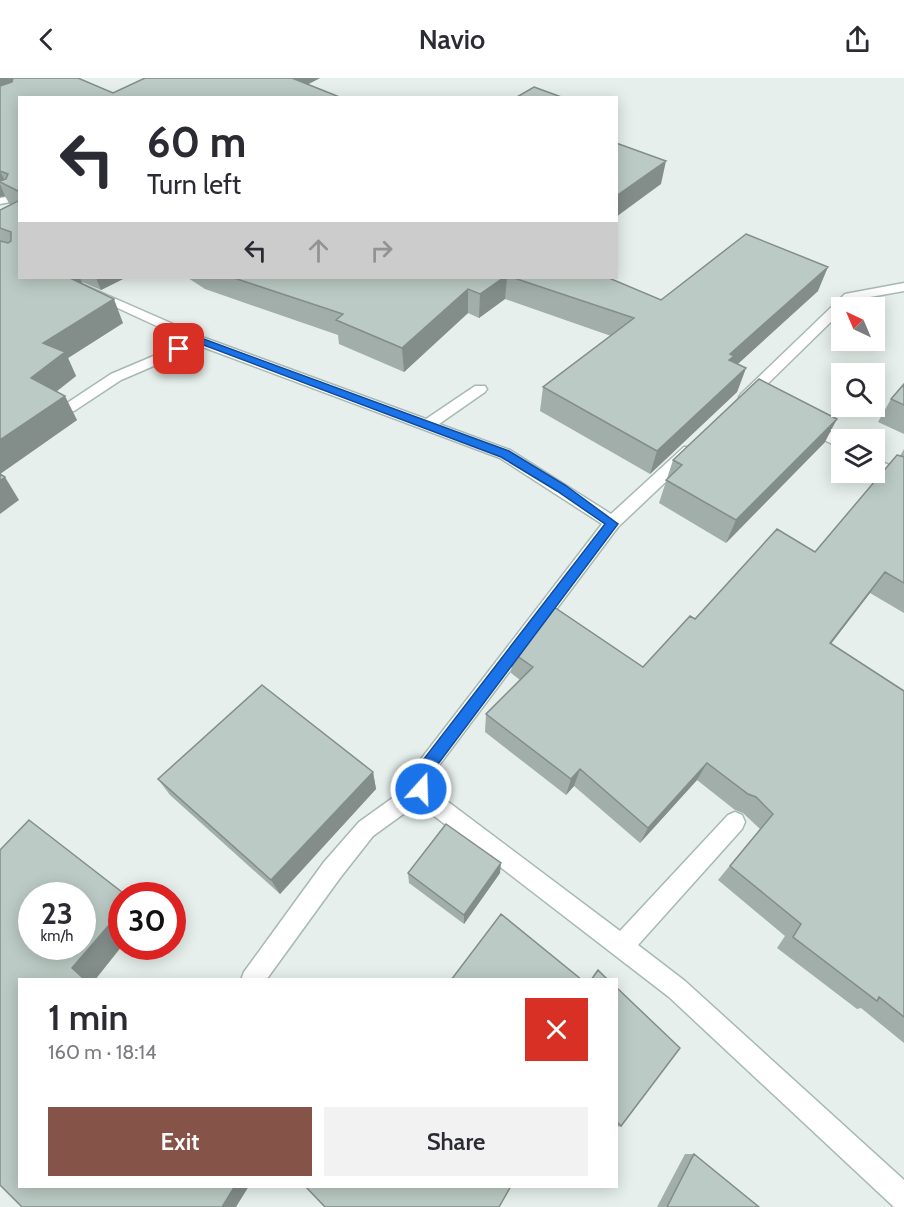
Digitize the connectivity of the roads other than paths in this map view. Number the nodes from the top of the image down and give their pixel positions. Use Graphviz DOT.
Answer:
graph roads {
  1 [pos="61,279"];
  2 [pos="904,287"];
  3 [pos="201,341"];
  4 [pos="480,389"];
  5 [pos="69,408"];
  6 [pos="732,410"];
  7 [pos="790,416"];
  8 [pos="428,425"];
  9 [pos="706,434"];
  10 [pos="831,438"];
  11 [pos="885,469"];
  12 [pos="904,479"];
  13 [pos="612,524"];
  14 [pos="421,789"];
  15 [pos="735,822"];
  16 [pos="621,946"];
  17 [pos="253,978"];
  18 [pos="904,1198"];
  1 -- 3 [label="street"];
  2 -- 6 [label="street"];
  3 -- 5 [label="street"];
  3 -- 8 [label="street"];
  4 -- 8 [label="street"];
  7 -- 10 [label="street"];
  8 -- 13 [label="street"];
  9 -- 13 [label="street"];
  11 -- 12 [label="street"];
  13 -- 14 [label="street"];
  14 -- 16 [label="street"];
  14 -- 17 [label="street"];
  15 -- 16 [label="street"];
  16 -- 18 [label="street"];
}
